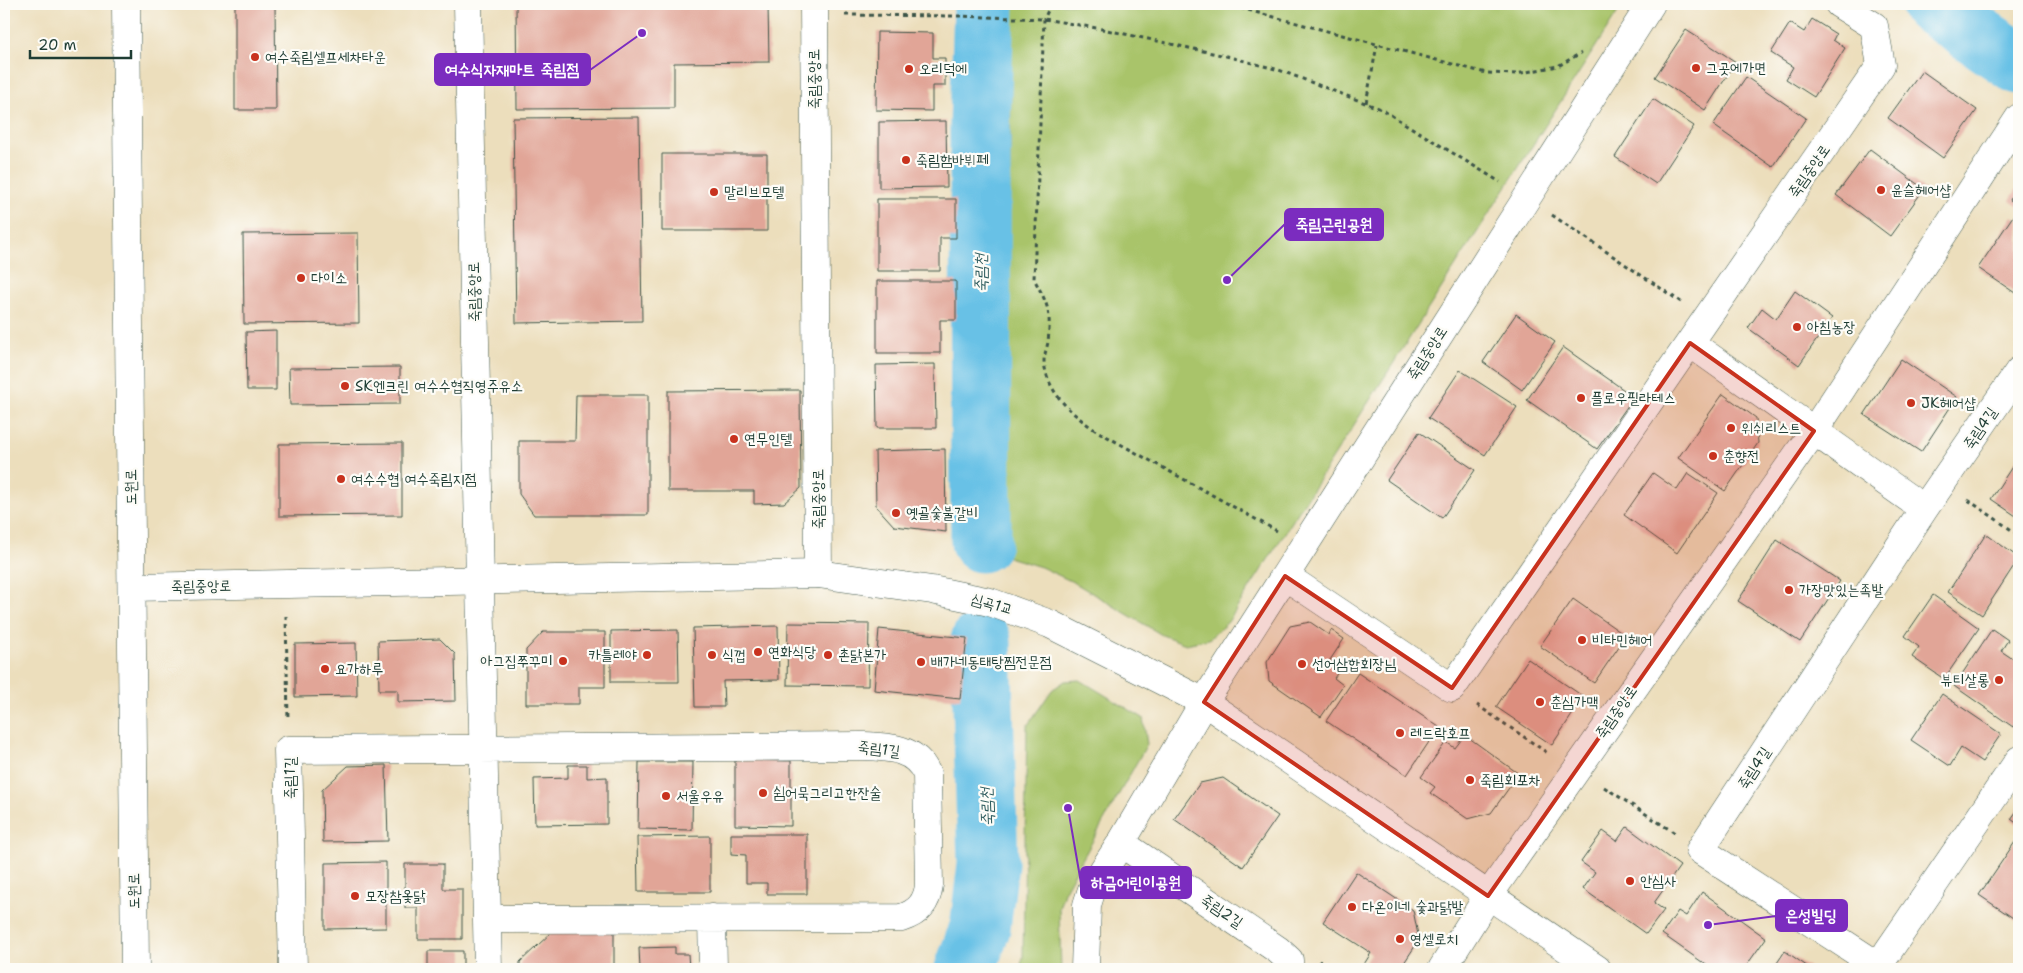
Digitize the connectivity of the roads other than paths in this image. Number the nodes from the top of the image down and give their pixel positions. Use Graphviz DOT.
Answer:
graph roads {
  1 [pos="126,4"];
  2 [pos="468,4"];
  3 [pos="1651,4"];
  4 [pos="1839,4"];
  5 [pos="814,9"];
  6 [pos="2019,118"];
  7 [pos="1690,343"];
  8 [pos="2019,371"];
  9 [pos="1814,431"];
  10 [pos="1924,509"];
  11 [pos="818,574"];
  12 [pos="1285,576"];
  13 [pos="480,581"];
  14 [pos="132,587"];
  15 [pos="932,590"];
  16 [pos="1204,702"];
  17 [pos="483,749"];
  18 [pos="2019,760"];
  19 [pos="1121,843"];
  20 [pos="1488,896"];
  21 [pos="712,918"];
  22 [pos="487,919"];
  23 [pos="1881,968"];
  24 [pos="135,969"];
  25 [pos="293,969"];
  26 [pos="488,969"];
  27 [pos="713,969"];
  28 [pos="1085,969"];
  29 [pos="1289,969"];
  30 [pos="1442,969"];
  31 [pos="1597,969"];
  1 -- 14 [label="street, 도원로"];
  2 -- 13 [label="street, 죽림중앙로"];
  3 -- 12 [label="street, 죽림중앙로"];
  4 -- 7 [label="street, 죽림중앙로"];
  5 -- 11 [label="street, 죽림중앙로"];
  6 -- 9 [label="street, 죽림중앙로"];
  7 -- 9 [label="street"];
  7 -- 12 [label="street, 죽림중앙로"];
  8 -- 10 [label="street, 죽림4길"];
  9 -- 10 [label="street"];
  9 -- 20 [label="street, 죽림중앙로"];
  10 -- 23 [label="street, 죽림4길"];
  11 -- 13 [label="street, 죽림중앙로"];
  11 -- 15 [label="street, 죽림중앙로"];
  12 -- 16 [label="street, 죽림중앙로"];
  13 -- 14 [label="street, 죽림중앙로"];
  13 -- 17 [label="street"];
  14 -- 24 [label="street, 도원로"];
  15 -- 16 [label="street, 심곡1교"];
  16 -- 19 [label="street"];
  16 -- 20 [label="street"];
  17 -- 21 [label="street, 죽림1길"];
  17 -- 22 [label="street"];
  17 -- 25 [label="street, 죽림1길"];
  18 -- 23 [label="street"];
  19 -- 28 [label="street"];
  19 -- 29 [label="street, 죽림2길"];
  20 -- 30 [label="street, 죽림중앙로"];
  20 -- 31 [label="street"];
  21 -- 22 [label="street"];
  21 -- 27 [label="street"];
  22 -- 26 [label="street"];
}
